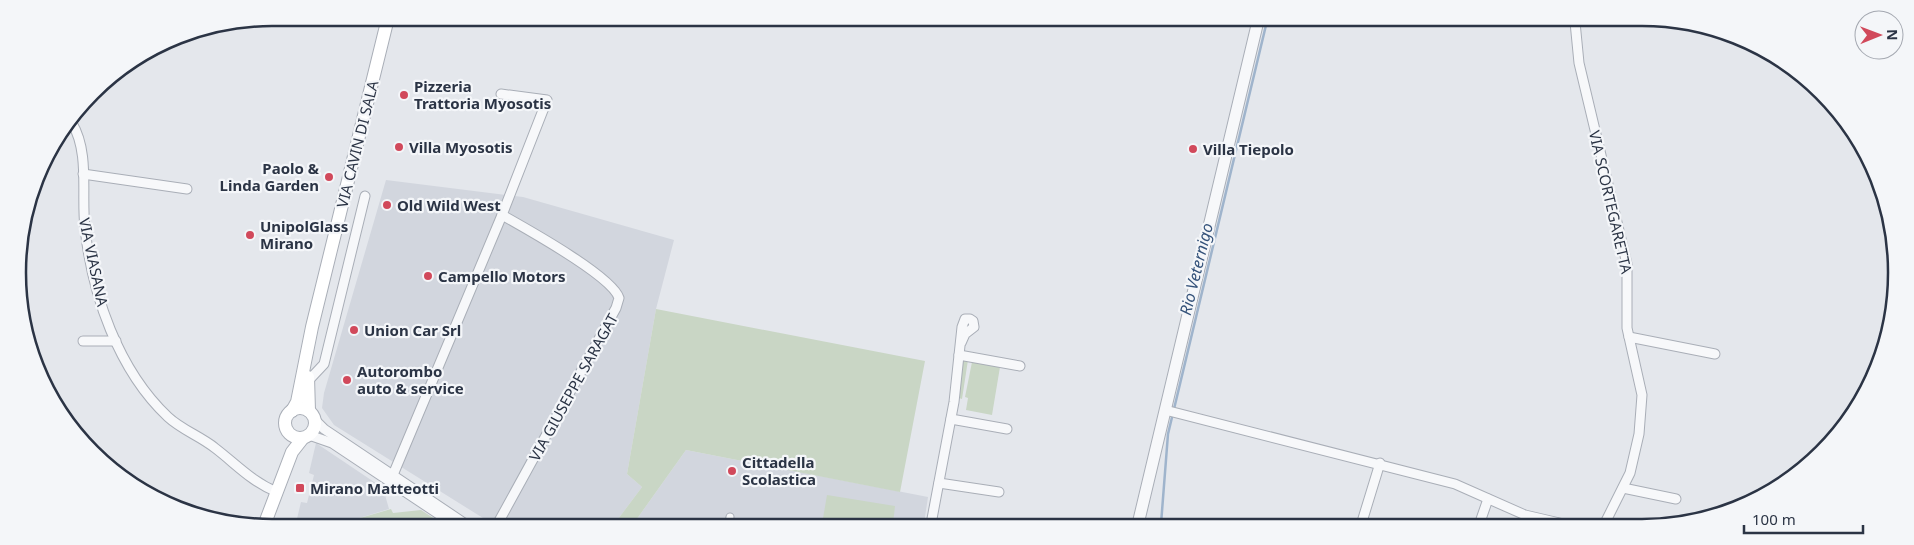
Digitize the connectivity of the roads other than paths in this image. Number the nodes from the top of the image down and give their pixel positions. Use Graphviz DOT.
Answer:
graph roads {
  1 [pos="386,26"];
  2 [pos="1257,26"];
  3 [pos="1576,26"];
  4 [pos="501,94"];
  5 [pos="74,128"];
  6 [pos="83,174"];
  7 [pos="187,189"];
  8 [pos="365,196"];
  9 [pos="502,215"];
  10 [pos="312,327"];
  11 [pos="1629,337"];
  12 [pos="116,341"];
  13 [pos="83,342"];
  14 [pos="961,343"];
  15 [pos="1715,354"];
  16 [pos="959,355"];
  17 [pos="1020,366"];
  18 [pos="308,381"];
  19 [pos="1165,410"];
  20 [pos="292,411"];
  21 [pos="312,416"];
  22 [pos="951,418"];
  23 [pos="1007,429"];
  24 [pos="288,432"];
  25 [pos="306,437"];
  26 [pos="1380,463"];
  27 [pos="392,479"];
  28 [pos="939,483"];
  29 [pos="1623,488"];
  30 [pos="274,491"];
  31 [pos="999,492"];
  32 [pos="1488,499"];
  33 [pos="1676,499"];
  34 [pos="266,519"];
  35 [pos="447,519"];
  36 [pos="457,519"];
  37 [pos="500,519"];
  38 [pos="932,519"];
  39 [pos="1139,519"];
  40 [pos="1363,519"];
  41 [pos="1481,519"];
  42 [pos="1542,519"];
  43 [pos="1607,519"];
  1 -- 10 [label="main road, VIA CAVIN DI SALA"];
  2 -- 19 [label="street"];
  3 -- 11 [label="street, VIA SCORTEGARETTA"];
  4 -- 9 [label="street"];
  5 -- 6 [label="street, VIA VIASANA"];
  6 -- 7 [label="street"];
  6 -- 12 [label="street, VIA VIASANA"];
  8 -- 18 [label="street, VIA CAVIN DI SALA"];
  9 -- 27 [label="street"];
  9 -- 37 [label="street, VIA GIUSEPPE SARAGAT"];
  10 -- 18 [label="main road, VIA CAVIN DI SALA"];
  10 -- 20 [label="main road, VIA CAVIN DI SALA"];
  11 -- 15 [label="street"];
  11 -- 29 [label="street, VIA SCORTEGARETTA"];
  12 -- 13 [label="street"];
  12 -- 30 [label="street, VIA VIASANA"];
  14 -- 16 [label="street"];
  16 -- 17 [label="street"];
  16 -- 22 [label="street"];
  18 -- 21 [label="main road, VIA CAVIN DI SALA"];
  19 -- 26 [label="street"];
  19 -- 39 [label="street"];
  20 -- 21 [label="main road"];
  20 -- 24 [label="main road"];
  21 -- 25 [label="main road"];
  21 -- 27 [label="street"];
  22 -- 23 [label="street"];
  22 -- 28 [label="street"];
  24 -- 25 [label="main road"];
  24 -- 30 [label="main road"];
  25 -- 27 [label="street"];
  25 -- 30 [label="main road"];
  26 -- 32 [label="street"];
  26 -- 40 [label="street"];
  27 -- 35 [label="street"];
  27 -- 36 [label="street"];
  28 -- 31 [label="street"];
  28 -- 38 [label="street"];
  29 -- 33 [label="street"];
  29 -- 43 [label="street, VIA SCORTEGARETTA"];
  30 -- 34 [label="main road"];
  32 -- 41 [label="street"];
  32 -- 42 [label="street"];
}
